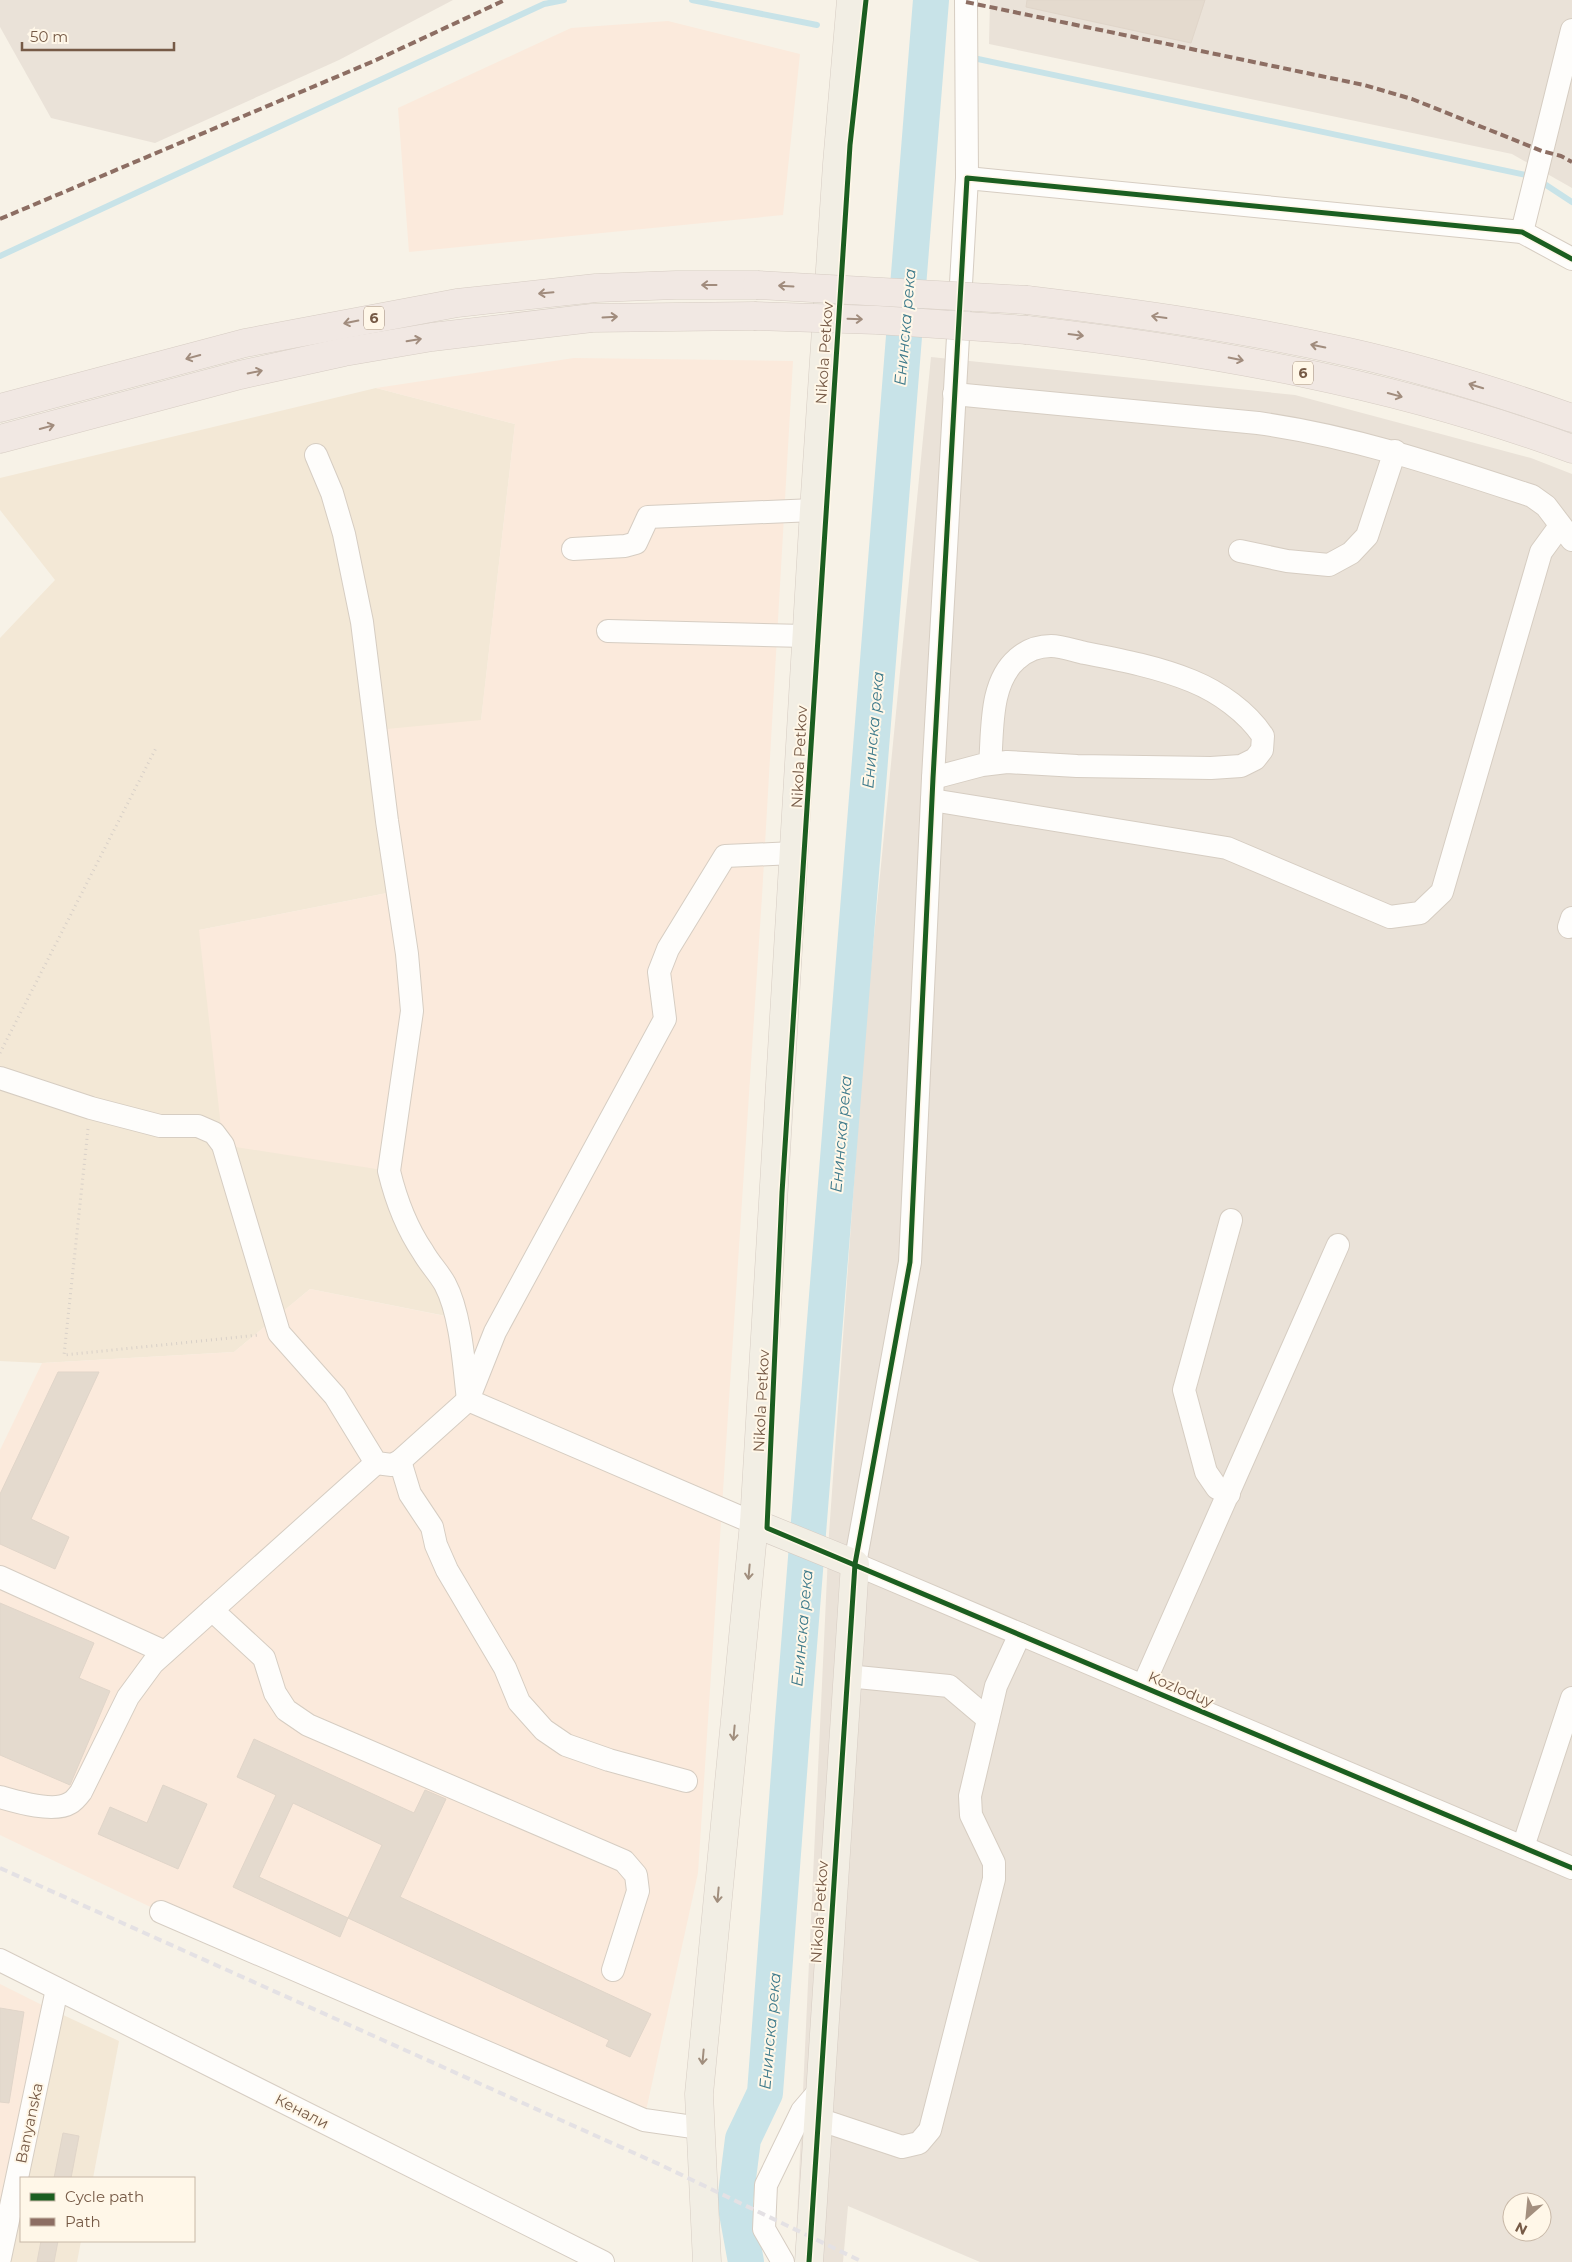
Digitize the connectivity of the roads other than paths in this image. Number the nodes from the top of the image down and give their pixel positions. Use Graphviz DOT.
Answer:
graph roads {
  1 [pos="966,0"];
  2 [pos="849,1"];
  3 [pos="1572,30"];
  4 [pos="967,178"];
  5 [pos="1522,232"];
  6 [pos="1572,259"];
  7 [pos="954,394"];
  8 [pos="1507,396"];
  9 [pos="1572,407"];
  10 [pos="0,408"];
  11 [pos="1572,418"];
  12 [pos="1501,425"];
  13 [pos="0,439"];
  14 [pos="1572,449"];
  15 [pos="1395,451"];
  16 [pos="316,455"];
  17 [pos="1572,458"];
  18 [pos="814,510"];
  19 [pos="1566,533"];
  20 [pos="573,549"];
  21 [pos="1240,552"];
  22 [pos="608,631"];
  23 [pos="806,636"];
  24 [pos="990,764"];
  25 [pos="933,789"];
  26 [pos="794,853"];
  27 [pos="0,1078"];
  28 [pos="1231,1220"];
  29 [pos="1338,1245"];
  30 [pos="468,1400"];
  31 [pos="400,1461"];
  32 [pos="376,1463"];
  33 [pos="1230,1494"];
  34 [pos="754,1523"];
  35 [pos="844,1560"];
  36 [pos="0,1577"];
  37 [pos="212,1610"];
  38 [pos="1020,1634"];
  39 [pos="165,1652"];
  40 [pos="847,1676"];
  41 [pos="1143,1686"];
  42 [pos="1572,1698"];
  43 [pos="988,1719"];
  44 [pos="686,1781"];
  45 [pos="0,1797"];
  46 [pos="1522,1847"];
  47 [pos="1572,1868"];
  48 [pos="161,1912"];
  49 [pos="0,1960"];
  50 [pos="613,1970"];
  51 [pos="57,1989"];
  52 [pos="820,2090"];
  53 [pos="818,2119"];
  54 [pos="700,2128"];
  55 [pos="0,2258"];
  56 [pos="603,2262"];
  57 [pos="707,2262"];
  58 [pos="783,2262"];
  59 [pos="809,2262"];
  1 -- 4 [label="street"];
  2 -- 18 [label="main road, Nikola Petkov"];
  3 -- 5 [label="street"];
  4 -- 5 [label="street"];
  4 -- 7 [label="street"];
  5 -- 6 [label="street"];
  7 -- 15 [label="street"];
  7 -- 25 [label="street"];
  8 -- 9 [label="highway"];
  8 -- 10 [label="highway, 6, one-way, bridge"];
  8 -- 11 [label="highway, 6"];
  13 -- 12 [label="highway, 6, one-way, bridge"];
  12 -- 14 [label="highway, 6"];
  12 -- 17 [label="highway"];
  15 -- 19 [label="street"];
  15 -- 21 [label="street"];
  16 -- 30 [label="street"];
  18 -- 20 [label="street"];
  18 -- 23 [label="main road, Nikola Petkov"];
  19 -- 25 [label="street"];
  22 -- 23 [label="street"];
  23 -- 26 [label="main road, Nikola Petkov"];
  24 -- 24 [label="street"];
  24 -- 25 [label="street"];
  25 -- 35 [label="street"];
  26 -- 30 [label="street"];
  26 -- 34 [label="main road, Nikola Petkov"];
  27 -- 32 [label="street"];
  28 -- 33 [label="street"];
  29 -- 33 [label="street"];
  30 -- 31 [label="street"];
  30 -- 34 [label="street"];
  31 -- 32 [label="street"];
  31 -- 44 [label="street"];
  32 -- 37 [label="street"];
  33 -- 41 [label="street"];
  34 -- 35 [label="main road, Kozloduy"];
  34 -- 54 [label="main road, Nikola Petkov, one-way"];
  35 -- 38 [label="street, Kozloduy"];
  35 -- 40 [label="main road, Nikola Petkov"];
  36 -- 39 [label="street"];
  37 -- 39 [label="street"];
  37 -- 50 [label="street"];
  38 -- 41 [label="street, Kozloduy"];
  38 -- 43 [label="street"];
  39 -- 45 [label="street"];
  40 -- 43 [label="street"];
  40 -- 52 [label="main road, Nikola Petkov"];
  41 -- 46 [label="street, Kozloduy"];
  42 -- 46 [label="street"];
  43 -- 53 [label="street"];
  46 -- 47 [label="street, Kozloduy"];
  48 -- 54 [label="street"];
  49 -- 51 [label="street, Кенали"];
  51 -- 55 [label="street, Banyanska"];
  51 -- 56 [label="street, Кенали"];
  52 -- 53 [label="main road, Nikola Petkov"];
  52 -- 58 [label="street"];
  53 -- 59 [label="main road, Nikola Petkov"];
  54 -- 57 [label="main road, Nikola Petkov"];
}
